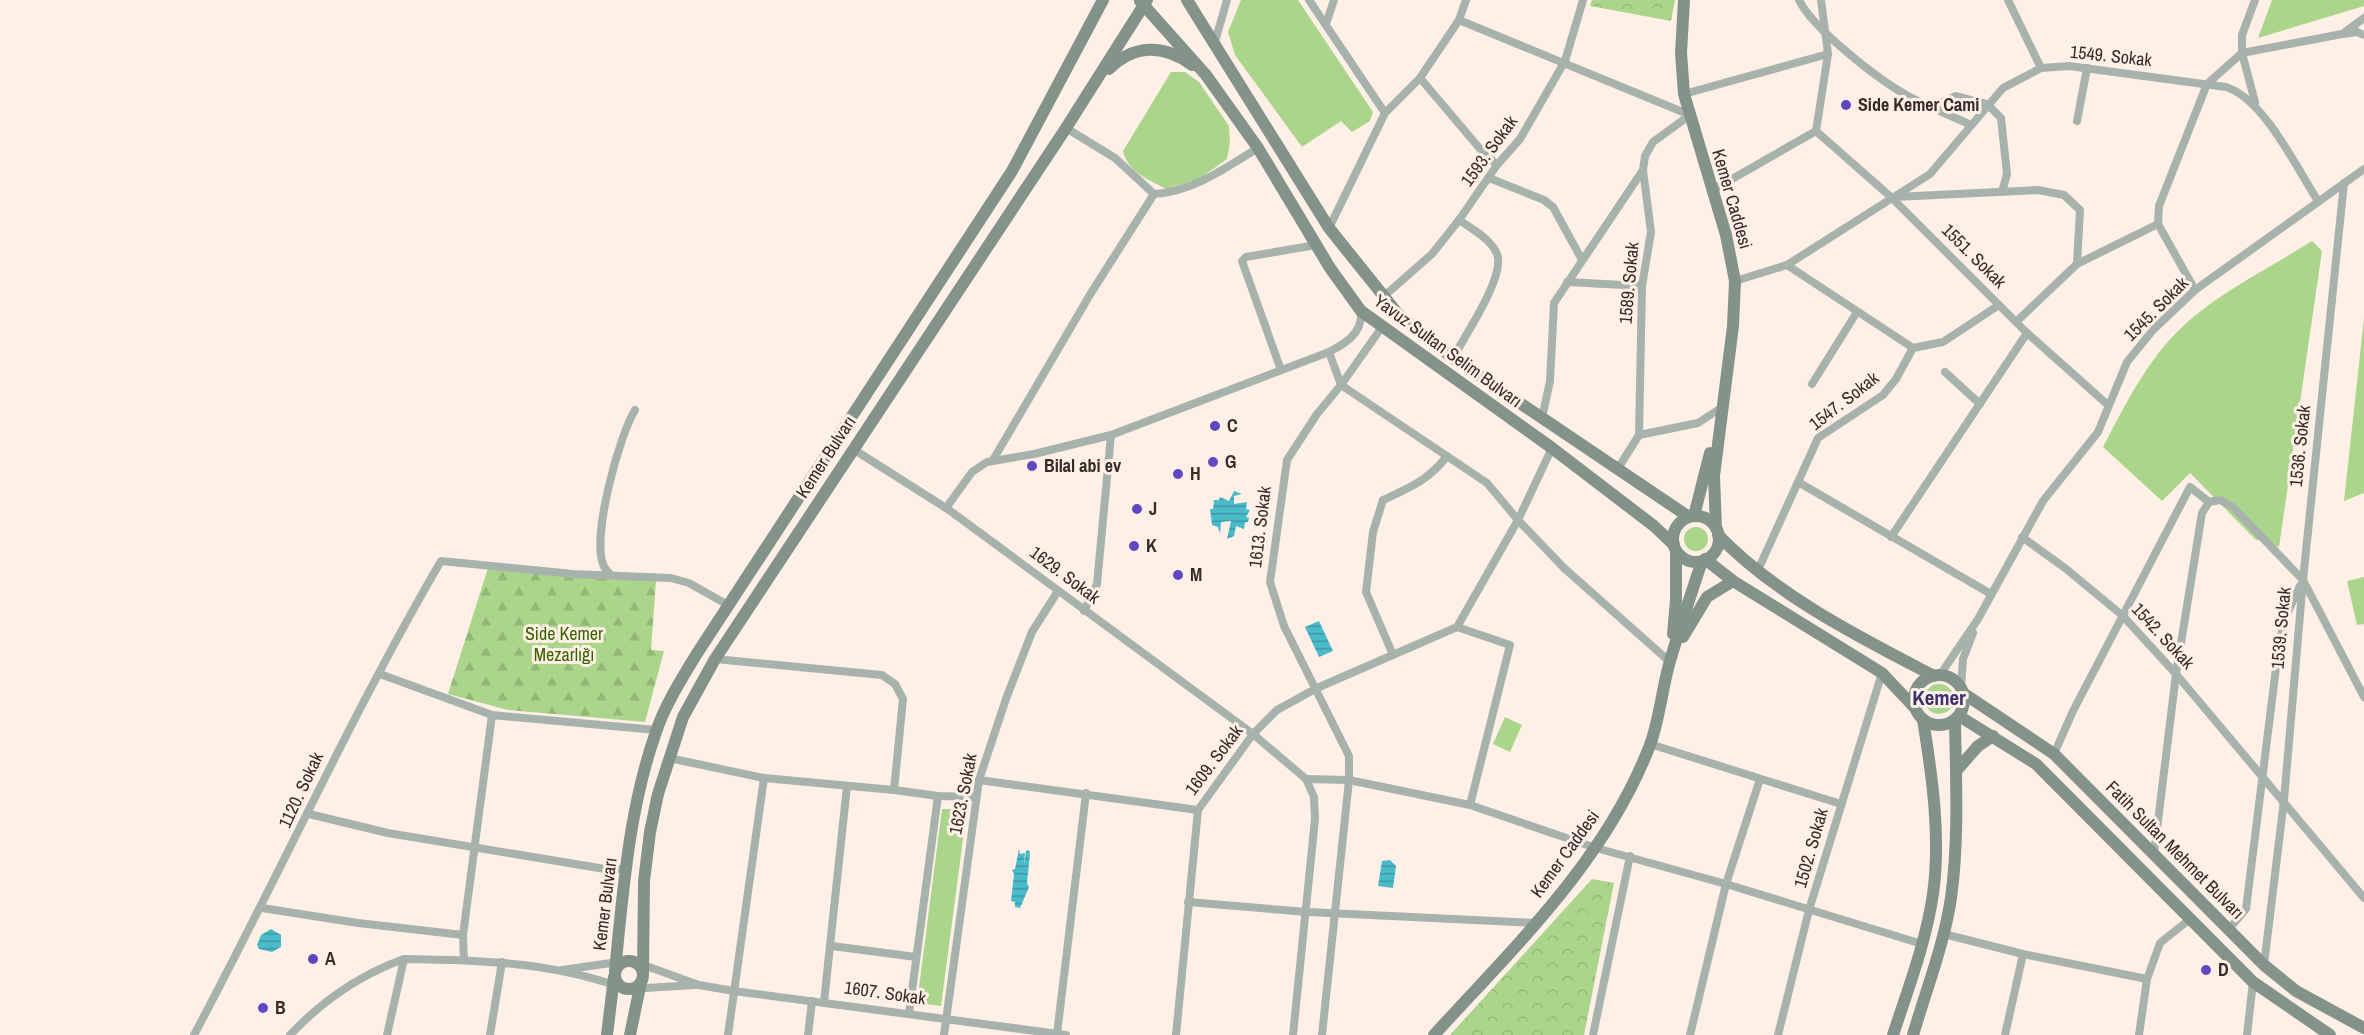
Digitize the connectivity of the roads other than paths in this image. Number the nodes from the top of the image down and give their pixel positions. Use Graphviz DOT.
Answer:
graph roads {
  1 [pos="1103,0"];
  2 [pos="1187,0"];
  3 [pos="1194,0"];
  4 [pos="1227,0"];
  5 [pos="1309,0"];
  6 [pos="1334,0"];
  7 [pos="1466,0"];
  8 [pos="1583,0"];
  9 [pos="1684,0"];
  10 [pos="1799,0"];
  11 [pos="1821,0"];
  12 [pos="2008,0"];
  13 [pos="2254,0"];
  14 [pos="1143,2"];
  15 [pos="2364,18"];
  16 [pos="1460,20"];
  17 [pos="1200,22"];
  18 [pos="1326,24"];
  19 [pos="1825,33"];
  20 [pos="2342,34"];
  21 [pos="2361,34"];
  22 [pos="1214,45"];
  23 [pos="2242,53"];
  24 [pos="1828,54"];
  25 [pos="1565,62"];
  26 [pos="2041,68"];
  27 [pos="2087,68"];
  28 [pos="1206,75"];
  29 [pos="1420,78"];
  30 [pos="1093,84"];
  31 [pos="2207,84"];
  32 [pos="1684,94"];
  33 [pos="1987,104"];
  34 [pos="2256,105"];
  35 [pos="1932,107"];
  36 [pos="1385,112"];
  37 [pos="1690,115"];
  38 [pos="2077,121"];
  39 [pos="1971,125"];
  40 [pos="1066,128"];
  41 [pos="1816,131"];
  42 [pos="1258,148"];
  43 [pos="1497,165"];
  44 [pos="2364,169"];
  45 [pos="1643,170"];
  46 [pos="1489,178"];
  47 [pos="2344,183"];
  48 [pos="1711,191"];
  49 [pos="2002,192"];
  50 [pos="1154,195"];
  51 [pos="1892,198"];
  52 [pos="2318,201"];
  53 [pos="1460,220"];
  54 [pos="2158,224"];
  55 [pos="1329,228"];
  56 [pos="1316,245"];
  57 [pos="1581,258"];
  58 [pos="2077,264"];
  59 [pos="1787,265"];
  60 [pos="1735,281"];
  61 [pos="1567,282"];
  62 [pos="1642,286"];
  63 [pos="2195,290"];
  64 [pos="1383,297"];
  65 [pos="1999,305"];
  66 [pos="1361,311"];
  67 [pos="1857,312"];
  68 [pos="2016,322"];
  69 [pos="1382,327"];
  70 [pos="2027,333"];
  71 [pos="1913,348"];
  72 [pos="1329,352"];
  73 [pos="1452,358"];
  74 [pos="1281,370"];
  75 [pos="1945,372"];
  76 [pos="1812,384"];
  77 [pos="1341,385"];
  78 [pos="1980,404"];
  79 [pos="2108,405"];
  80 [pos="1721,408"];
  81 [pos="635,410"];
  82 [pos="1542,418"];
  83 [pos="1111,435"];
  84 [pos="1639,435"];
  85 [pos="1552,448"];
  86 [pos="853,449"];
  87 [pos="1447,456"];
  88 [pos="993,460"];
  89 [pos="1617,470"];
  90 [pos="1798,482"];
  91 [pos="2209,502"];
  92 [pos="946,508"];
  93 [pos="1692,517"];
  94 [pos="1518,520"];
  95 [pos="1717,531"];
  96 [pos="1891,537"];
  97 [pos="2022,537"];
  98 [pos="1675,548"];
  99 [pos="1703,560"];
  100 [pos="1758,570"];
  101 [pos="611,575"];
  102 [pos="2303,580"];
  103 [pos="1733,581"];
  104 [pos="1058,591"];
  105 [pos="1991,594"];
  106 [pos="728,605"];
  107 [pos="1084,610"];
  108 [pos="2123,616"];
  109 [pos="1978,618"];
  110 [pos="1457,627"];
  111 [pos="1393,655"];
  112 [pos="715,659"];
  113 [pos="1670,662"];
  114 [pos="1881,672"];
  115 [pos="380,674"];
  116 [pos="2176,674"];
  117 [pos="1937,676"];
  118 [pos="1317,688"];
  119 [pos="1962,690"];
  120 [pos="2364,697"];
  121 [pos="1915,708"];
  122 [pos="492,715"];
  123 [pos="1957,718"];
  124 [pos="1923,720"];
  125 [pos="656,730"];
  126 [pos="1253,734"];
  127 [pos="1993,736"];
  128 [pos="1650,744"];
  129 [pos="2054,754"];
  130 [pos="669,758"];
  131 [pos="1956,771"];
  132 [pos="2263,775"];
  133 [pos="764,778"];
  134 [pos="1306,778"];
  135 [pos="1760,779"];
  136 [pos="979,780"];
  137 [pos="1349,780"];
  138 [pos="847,786"];
  139 [pos="894,789"];
  140 [pos="1086,793"];
  141 [pos="938,796"];
  142 [pos="976,797"];
  143 [pos="2284,800"];
  144 [pos="1841,804"];
  145 [pos="1470,805"];
  146 [pos="1198,810"];
  147 [pos="309,814"];
  148 [pos="476,847"];
  149 [pos="1596,848"];
  150 [pos="2154,854"];
  151 [pos="1630,856"];
  152 [pos="626,869"];
  153 [pos="1726,884"];
  154 [pos="2364,898"];
  155 [pos="1188,902"];
  156 [pos="262,908"];
  157 [pos="1809,910"];
  158 [pos="1307,912"];
  159 [pos="1334,913"];
  160 [pos="2190,919"];
  161 [pos="1535,923"];
  162 [pos="2229,929"];
  163 [pos="1944,933"];
  164 [pos="463,935"];
  165 [pos="1922,944"];
  166 [pos="832,945"];
  167 [pos="2023,954"];
  168 [pos="916,957"];
  169 [pos="404,959"];
  170 [pos="464,960"];
  171 [pos="501,962"];
  172 [pos="2264,965"];
  173 [pos="559,970"];
  174 [pos="628,975"];
  175 [pos="2147,979"];
  176 [pos="2253,982"];
  177 [pos="699,985"];
  178 [pos="734,991"];
  179 [pos="812,1000"];
  180 [pos="824,1002"];
  181 [pos="909,1013"];
  182 [pos="1453,1014"];
  183 [pos="946,1018"];
  184 [pos="2364,1028"];
  185 [pos="1061,1034"];
  186 [pos="1915,1034"];
  187 [pos="194,1035"];
  188 [pos="290,1035"];
  189 [pos="387,1035"];
  190 [pos="490,1035"];
  191 [pos="607,1035"];
  192 [pos="630,1035"];
  193 [pos="728,1035"];
  194 [pos="807,1035"];
  195 [pos="944,1035"];
  196 [pos="1176,1035"];
  197 [pos="1293,1035"];
  198 [pos="1322,1035"];
  199 [pos="1425,1035"];
  200 [pos="1434,1035"];
  201 [pos="1593,1035"];
  202 [pos="1689,1035"];
  203 [pos="1778,1035"];
  204 [pos="1893,1035"];
  205 [pos="2006,1035"];
  206 [pos="2139,1035"];
  207 [pos="2247,1035"];
  208 [pos="2330,1035"];
  1 -- 106 [label="main road, Kemer Bulvarı"];
  2 -- 17 [label="main road, Yavuz Sultan Selim Bulvarı"];
  3 -- 17 [label="main road"];
  4 -- 22 [label="street"];
  5 -- 18 [label="street"];
  6 -- 18 [label="street"];
  7 -- 16 [label="street"];
  8 -- 25 [label="street, 1593. Sokak"];
  9 -- 32 [label="main road, Kemer Caddesi"];
  10 -- 19 [label="street"];
  11 -- 19 [label="street"];
  12 -- 26 [label="street"];
  13 -- 23 [label="street"];
  14 -- 28 [label="main road, Yavuz Sultan Selim Bulvarı"];
  14 -- 30 [label="main road, Kemer Bulvarı"];
  15 -- 20 [label="street"];
  16 -- 25 [label="street"];
  16 -- 29 [label="street"];
  17 -- 22 [label="main road, Yavuz Sultan Selim Bulvarı"];
  18 -- 36 [label="street"];
  19 -- 24 [label="street"];
  19 -- 35 [label="street"];
  20 -- 21 [label="street"];
  20 -- 23 [label="street"];
  22 -- 55 [label="main road, Yavuz Sultan Selim Bulvarı"];
  23 -- 31 [label="street"];
  23 -- 34 [label="street"];
  24 -- 32 [label="street"];
  24 -- 41 [label="street"];
  25 -- 37 [label="street"];
  25 -- 43 [label="street, 1593. Sokak"];
  26 -- 27 [label="street, 1549. Sokak"];
  26 -- 33 [label="street, 1549. Sokak"];
  27 -- 31 [label="street, 1549. Sokak"];
  27 -- 38 [label="street"];
  28 -- 30 [label="main road"];
  28 -- 42 [label="main road, Yavuz Sultan Selim Bulvarı"];
  29 -- 36 [label="street"];
  29 -- 43 [label="street"];
  30 -- 40 [label="main road, Kemer Bulvarı"];
  31 -- 34 [label="street, 1549. Sokak"];
  31 -- 54 [label="street"];
  32 -- 37 [label="main road, Kemer Caddesi"];
  33 -- 35 [label="street"];
  33 -- 39 [label="street, 1549. Sokak"];
  33 -- 49 [label="street"];
  34 -- 52 [label="street, 1549. Sokak"];
  35 -- 39 [label="street"];
  36 -- 55 [label="street"];
  37 -- 45 [label="street, 1589. Sokak"];
  37 -- 48 [label="main road, Kemer Caddesi"];
  39 -- 51 [label="street, 1549. Sokak"];
  40 -- 50 [label="street"];
  40 -- 86 [label="main road, Kemer Bulvarı"];
  41 -- 48 [label="street"];
  41 -- 51 [label="street, 1551. Sokak"];
  42 -- 50 [label="street"];
  42 -- 56 [label="main road, Yavuz Sultan Selim Bulvarı"];
  43 -- 46 [label="street, 1593. Sokak"];
  44 -- 47 [label="street, 1545. Sokak"];
  45 -- 57 [label="street"];
  45 -- 62 [label="street, 1589. Sokak"];
  46 -- 53 [label="street, 1593. Sokak"];
  46 -- 57 [label="street"];
  47 -- 52 [label="street, 1545. Sokak"];
  47 -- 102 [label="street, 1536. Sokak"];
  48 -- 60 [label="main road, Kemer Caddesi"];
  49 -- 51 [label="street"];
  49 -- 58 [label="street"];
  50 -- 88 [label="street"];
  51 -- 59 [label="street, 1549. Sokak"];
  51 -- 65 [label="street, 1551. Sokak"];
  52 -- 63 [label="street, 1545. Sokak"];
  53 -- 64 [label="street, 1593. Sokak"];
  53 -- 73 [label="street"];
  54 -- 58 [label="street"];
  54 -- 63 [label="street"];
  55 -- 64 [label="main road, Yavuz Sultan Selim Bulvarı"];
  56 -- 66 [label="main road, Yavuz Sultan Selim Bulvarı"];
  56 -- 74 [label="street"];
  57 -- 61 [label="street"];
  58 -- 68 [label="street"];
  59 -- 60 [label="street, 1549. Sokak"];
  59 -- 67 [label="street"];
  60 -- 80 [label="main road, Kemer Caddesi"];
  61 -- 62 [label="street"];
  61 -- 82 [label="street"];
  62 -- 84 [label="street, 1589. Sokak"];
  63 -- 79 [label="street, 1545. Sokak"];
  64 -- 73 [label="main road, Yavuz Sultan Selim Bulvarı"];
  65 -- 68 [label="street, 1551. Sokak"];
  65 -- 71 [label="street"];
  66 -- 69 [label="main road, Yavuz Sultan Selim Bulvarı"];
  66 -- 72 [label="street"];
  67 -- 71 [label="street"];
  67 -- 76 [label="street"];
  68 -- 70 [label="street, 1551. Sokak"];
  69 -- 77 [label="street, 1613. Sokak"];
  69 -- 85 [label="main road, Yavuz Sultan Selim Bulvarı"];
  70 -- 78 [label="street"];
  70 -- 79 [label="street, 1551. Sokak"];
  71 -- 90 [label="street, 1547. Sokak"];
  72 -- 74 [label="street"];
  72 -- 77 [label="street"];
  73 -- 82 [label="main road, Yavuz Sultan Selim Bulvarı"];
  74 -- 83 [label="street"];
  75 -- 78 [label="street"];
  77 -- 87 [label="street"];
  77 -- 118 [label="street, 1613. Sokak"];
  78 -- 96 [label="street"];
  79 -- 97 [label="street, 1545. Sokak"];
  80 -- 84 [label="street"];
  80 -- 93 [label="main road, Kemer Caddesi"];
  80 -- 95 [label="main road, Kemer Caddesi"];
  81 -- 101 [label="street"];
  82 -- 89 [label="main road, Yavuz Sultan Selim Bulvarı"];
  83 -- 88 [label="street"];
  83 -- 107 [label="street"];
  84 -- 89 [label="street"];
  85 -- 94 [label="street"];
  85 -- 98 [label="main road, Yavuz Sultan Selim Bulvarı"];
  86 -- 92 [label="street, 1629. Sokak"];
  86 -- 112 [label="main road, Kemer Bulvarı"];
  87 -- 94 [label="street"];
  87 -- 111 [label="street"];
  88 -- 92 [label="street"];
  89 -- 93 [label="main road, Yavuz Sultan Selim Bulvarı"];
  90 -- 96 [label="street"];
  90 -- 100 [label="street, 1547. Sokak"];
  91 -- 102 [label="street"];
  91 -- 108 [label="street"];
  91 -- 116 [label="street"];
  92 -- 104 [label="street, 1629. Sokak"];
  93 -- 95 [label="main road"];
  93 -- 98 [label="main road"];
  94 -- 110 [label="street"];
  94 -- 113 [label="street"];
  95 -- 99 [label="main road"];
  95 -- 100 [label="main road"];
  96 -- 105 [label="street"];
  97 -- 105 [label="street, 1545. Sokak"];
  97 -- 108 [label="street, 1542. Sokak"];
  98 -- 99 [label="main road"];
  98 -- 113 [label="main road, Kemer Caddesi"];
  99 -- 103 [label="main road"];
  99 -- 113 [label="main road, Kemer Caddesi"];
  100 -- 117 [label="main road"];
  101 -- 106 [label="street"];
  101 -- 115 [label="street, 1120. Sokak"];
  102 -- 120 [label="street"];
  102 -- 132 [label="street, 1539. Sokak"];
  102 -- 143 [label="street, 1539. Sokak"];
  103 -- 113 [label="main road"];
  103 -- 114 [label="main road"];
  104 -- 107 [label="street, 1629. Sokak"];
  104 -- 136 [label="street, 1623. Sokak"];
  105 -- 109 [label="street, 1545. Sokak"];
  106 -- 125 [label="main road, Kemer Bulvarı"];
  107 -- 126 [label="street, 1629. Sokak"];
  108 -- 116 [label="street, 1542. Sokak"];
  108 -- 129 [label="street"];
  109 -- 117 [label="street"];
  109 -- 119 [label="street"];
  110 -- 111 [label="street, 1609. Sokak"];
  110 -- 145 [label="street"];
  111 -- 118 [label="street, 1609. Sokak"];
  112 -- 130 [label="main road, Kemer Bulvarı"];
  112 -- 139 [label="street"];
  113 -- 128 [label="main road, Kemer Caddesi"];
  114 -- 121 [label="main road"];
  114 -- 144 [label="street, 1502. Sokak"];
  115 -- 122 [label="street"];
  115 -- 147 [label="street, 1120. Sokak"];
  116 -- 132 [label="street, 1542. Sokak"];
  116 -- 150 [label="street"];
  117 -- 119 [label="main road"];
  117 -- 121 [label="main road"];
  118 -- 126 [label="street, 1609. Sokak"];
  118 -- 137 [label="street, 1613. Sokak"];
  119 -- 123 [label="main road"];
  119 -- 129 [label="main road, Fatih Sultan Mehmet Bulvarı"];
  121 -- 124 [label="main road"];
  122 -- 125 [label="street"];
  122 -- 148 [label="street"];
  123 -- 124 [label="main road"];
  123 -- 127 [label="main road, Fatih Sultan Mehmet Bulvarı"];
  123 -- 131 [label="main road"];
  124 -- 165 [label="main road"];
  125 -- 152 [label="main road, Kemer Bulvarı"];
  126 -- 134 [label="street, 1629. Sokak"];
  126 -- 146 [label="street, 1609. Sokak"];
  127 -- 131 [label="main road"];
  127 -- 160 [label="main road, Fatih Sultan Mehmet Bulvarı"];
  128 -- 135 [label="street"];
  128 -- 149 [label="main road, Kemer Caddesi"];
  129 -- 150 [label="main road, Fatih Sultan Mehmet Bulvarı"];
  130 -- 133 [label="street"];
  130 -- 174 [label="main road, Kemer Bulvarı"];
  131 -- 163 [label="main road"];
  132 -- 143 [label="street, 1542. Sokak"];
  132 -- 162 [label="street, 1539. Sokak"];
  133 -- 138 [label="street"];
  133 -- 178 [label="street"];
  134 -- 137 [label="street"];
  134 -- 158 [label="street"];
  135 -- 144 [label="street"];
  135 -- 153 [label="street"];
  136 -- 140 [label="street"];
  136 -- 142 [label="street, 1623. Sokak"];
  137 -- 145 [label="street"];
  137 -- 159 [label="street, 1613. Sokak"];
  138 -- 139 [label="street"];
  138 -- 166 [label="street"];
  139 -- 141 [label="street"];
  140 -- 146 [label="street"];
  140 -- 185 [label="street"];
  141 -- 142 [label="street"];
  141 -- 168 [label="street"];
  142 -- 183 [label="street, 1623. Sokak"];
  143 -- 154 [label="street, 1542. Sokak"];
  143 -- 172 [label="street, 1539. Sokak"];
  144 -- 157 [label="street, 1502. Sokak"];
  145 -- 149 [label="street"];
  146 -- 155 [label="street, 1609. Sokak"];
  147 -- 148 [label="street"];
  147 -- 156 [label="street, 1120. Sokak"];
  148 -- 152 [label="street"];
  148 -- 164 [label="street"];
  149 -- 151 [label="street"];
  149 -- 161 [label="main road, Kemer Caddesi"];
  150 -- 162 [label="main road, Fatih Sultan Mehmet Bulvarı"];
  151 -- 153 [label="street"];
  151 -- 201 [label="street"];
  152 -- 174 [label="main road, Kemer Bulvarı"];
  153 -- 157 [label="street"];
  153 -- 202 [label="street"];
  155 -- 158 [label="street"];
  155 -- 196 [label="street, 1609. Sokak"];
  156 -- 164 [label="street"];
  156 -- 187 [label="street, 1120. Sokak"];
  157 -- 165 [label="street"];
  157 -- 203 [label="street, 1502. Sokak"];
  158 -- 159 [label="street"];
  158 -- 197 [label="street"];
  159 -- 161 [label="street"];
  159 -- 198 [label="street, 1613. Sokak"];
  160 -- 175 [label="street"];
  160 -- 176 [label="main road, Fatih Sultan Mehmet Bulvarı"];
  161 -- 182 [label="main road, Kemer Caddesi"];
  162 -- 172 [label="main road, Fatih Sultan Mehmet Bulvarı"];
  163 -- 167 [label="street"];
  163 -- 186 [label="main road"];
  164 -- 170 [label="street"];
  165 -- 204 [label="main road"];
  166 -- 168 [label="street"];
  166 -- 180 [label="street"];
  167 -- 175 [label="street"];
  167 -- 205 [label="street"];
  168 -- 181 [label="street"];
  169 -- 170 [label="street"];
  169 -- 188 [label="street"];
  169 -- 189 [label="street"];
  170 -- 171 [label="street"];
  171 -- 173 [label="street"];
  171 -- 190 [label="street"];
  172 -- 184 [label="main road, Fatih Sultan Mehmet Bulvarı"];
  173 -- 174 [label="street"];
  173 -- 174 [label="street"];
  174 -- 177 [label="street, 1607. Sokak"];
  174 -- 177 [label="street, 1607. Sokak"];
  174 -- 191 [label="main road, Kemer Bulvarı"];
  174 -- 192 [label="main road, Kemer Bulvarı"];
  175 -- 206 [label="street"];
  176 -- 207 [label="street"];
  176 -- 208 [label="main road, Fatih Sultan Mehmet Bulvarı"];
  177 -- 178 [label="street, 1607. Sokak"];
  178 -- 179 [label="street, 1607. Sokak"];
  178 -- 193 [label="street"];
  179 -- 180 [label="street, 1607. Sokak"];
  179 -- 194 [label="street"];
  180 -- 181 [label="street, 1607. Sokak"];
  181 -- 183 [label="street, 1607. Sokak"];
  182 -- 199 [label="main road"];
  182 -- 200 [label="main road, Kemer Caddesi"];
  183 -- 185 [label="street, 1607. Sokak"];
  183 -- 195 [label="street, 1623. Sokak"];
}
